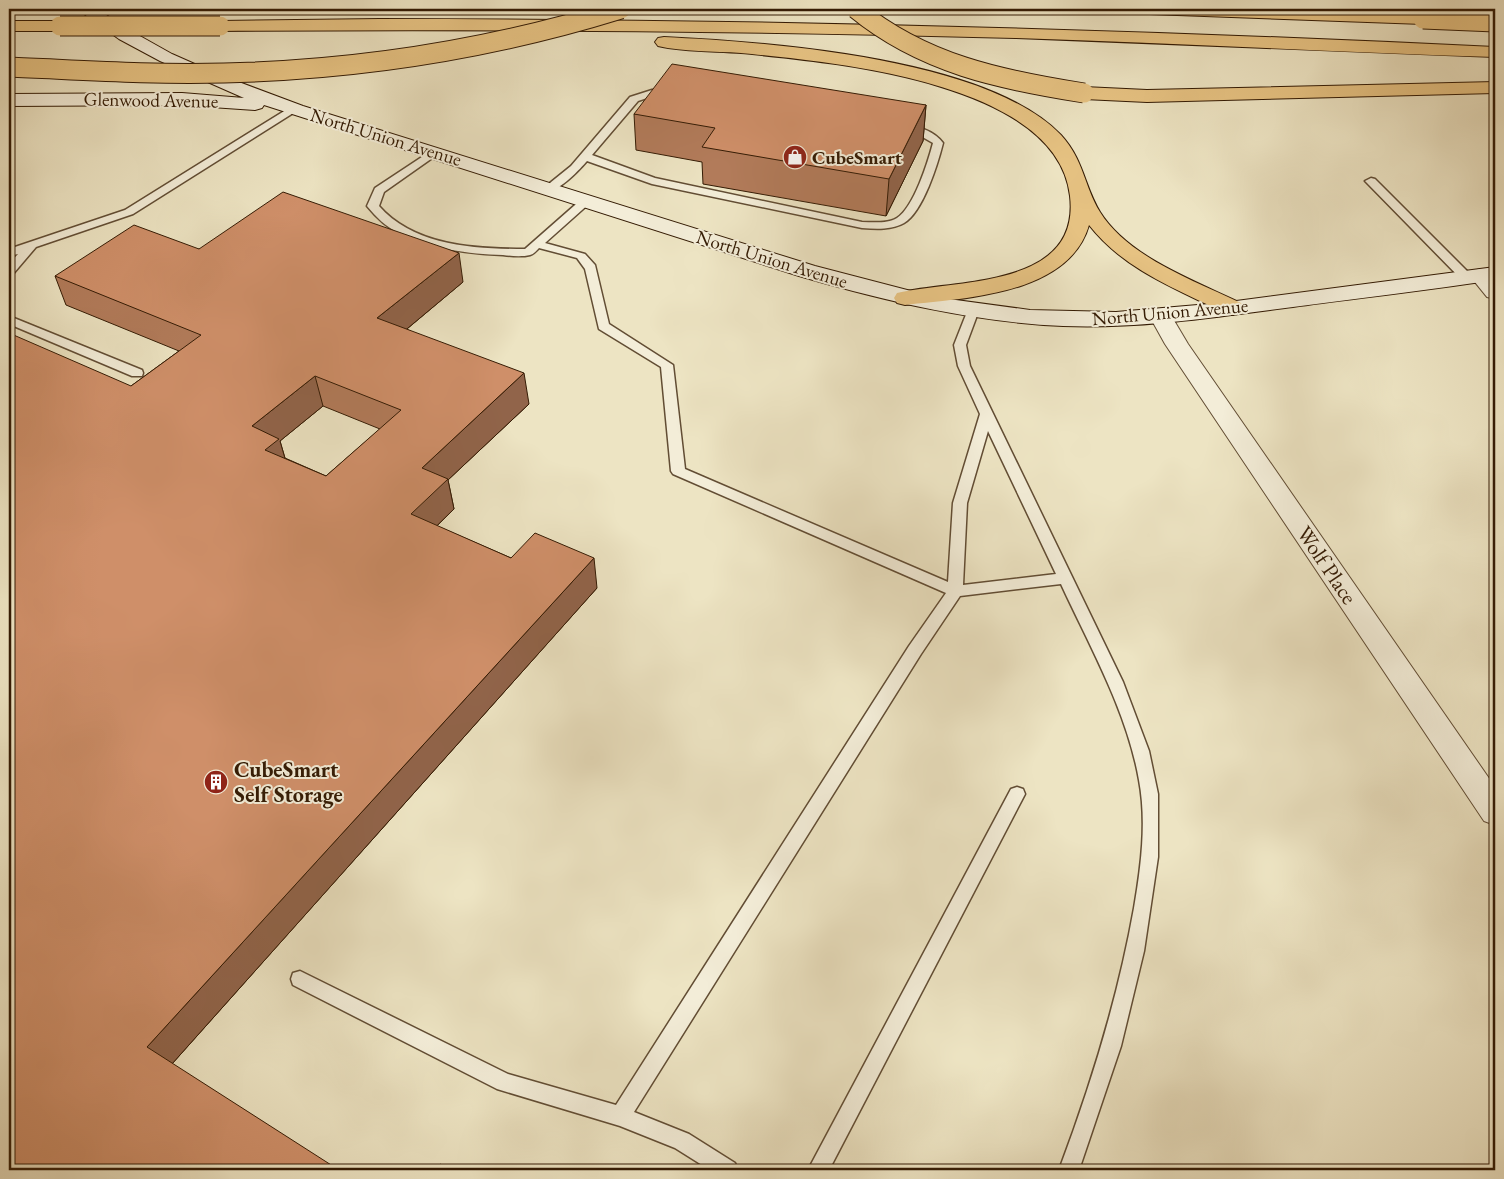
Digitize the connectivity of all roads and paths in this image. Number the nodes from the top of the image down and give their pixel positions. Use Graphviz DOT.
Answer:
graph roads {
  1 [pos="86,9"];
  2 [pos="621,9"];
  3 [pos="856,9"];
  4 [pos="1150,9"];
  5 [pos="1344,9"];
  6 [pos="1483,9"];
  7 [pos="1423,19"];
  8 [pos="1495,22"];
  9 [pos="9,26"];
  10 [pos="220,26"];
  11 [pos="1495,30"];
  12 [pos="1495,52"];
  13 [pos="174,62"];
  14 [pos="9,67"];
  15 [pos="1495,87"];
  16 [pos="678,91"];
  17 [pos="92,99"];
  18 [pos="9,100"];
  19 [pos="294,108"];
  20 [pos="893,127"];
  21 [pos="434,152"];
  22 [pos="585,156"];
  23 [pos="1371,181"];
  24 [pos="549,188"];
  25 [pos="1080,193"];
  26 [pos="587,200"];
  27 [pos="537,244"];
  28 [pos="32,246"];
  29 [pos="9,253"];
  30 [pos="9,271"];
  31 [pos="1485,280"];
  32 [pos="905,298"];
  33 [pos="1233,308"];
  34 [pos="973,310"];
  35 [pos="1160,317"];
  36 [pos="9,320"];
  37 [pos="138,373"];
  38 [pos="987,414"];
  39 [pos="1066,578"];
  40 [pos="955,591"];
  41 [pos="1017,794"];
  42 [pos="1495,812"];
  43 [pos="300,980"];
  44 [pos="620,1116"];
  45 [pos="728,1170"];
  46 [pos="818,1170"];
  47 [pos="1069,1170"];
  1 -- 13 [label="street, North Union Avenue"];
  2 -- 14 [label="highway, bridge"];
  3 -- 15 [label="highway, bridge"];
  4 -- 7 [label="highway"];
  5 -- 7 [label="highway"];
  6 -- 11 [label="street"];
  7 -- 8 [label="highway, bridge"];
  9 -- 10 [label="highway, bridge"];
  10 -- 12 [label="highway"];
  10 -- 25 [label="highway"];
  13 -- 17 [label="street"];
  13 -- 19 [label="street, North Union Avenue"];
  16 -- 22 [label="lane"];
  17 -- 18 [label="street, Glenwood Avenue"];
  17 -- 19 [label="street, Glenwood Avenue"];
  19 -- 21 [label="street, North Union Avenue"];
  19 -- 28 [label="lane"];
  20 -- 22 [label="lane"];
  21 -- 24 [label="street, North Union Avenue"];
  21 -- 27 [label="lane"];
  22 -- 24 [label="lane"];
  23 -- 31 [label="lane"];
  24 -- 26 [label="street, North Union Avenue"];
  25 -- 32 [label="highway"];
  25 -- 33 [label="highway"];
  26 -- 27 [label="lane"];
  26 -- 32 [label="street, North Union Avenue"];
  27 -- 40 [label="lane"];
  28 -- 29 [label="lane"];
  28 -- 30 [label="lane"];
  31 -- 33 [label="street, North Union Avenue"];
  32 -- 34 [label="street, North Union Avenue"];
  33 -- 35 [label="street, North Union Avenue"];
  34 -- 35 [label="street, North Union Avenue"];
  34 -- 38 [label="lane"];
  35 -- 42 [label="street, Wolf Place"];
  36 -- 37 [label="lane"];
  38 -- 39 [label="lane"];
  38 -- 40 [label="lane"];
  39 -- 40 [label="lane"];
  39 -- 47 [label="lane"];
  40 -- 44 [label="lane"];
  41 -- 46 [label="lane"];
  43 -- 44 [label="lane"];
  44 -- 45 [label="lane"];
}
